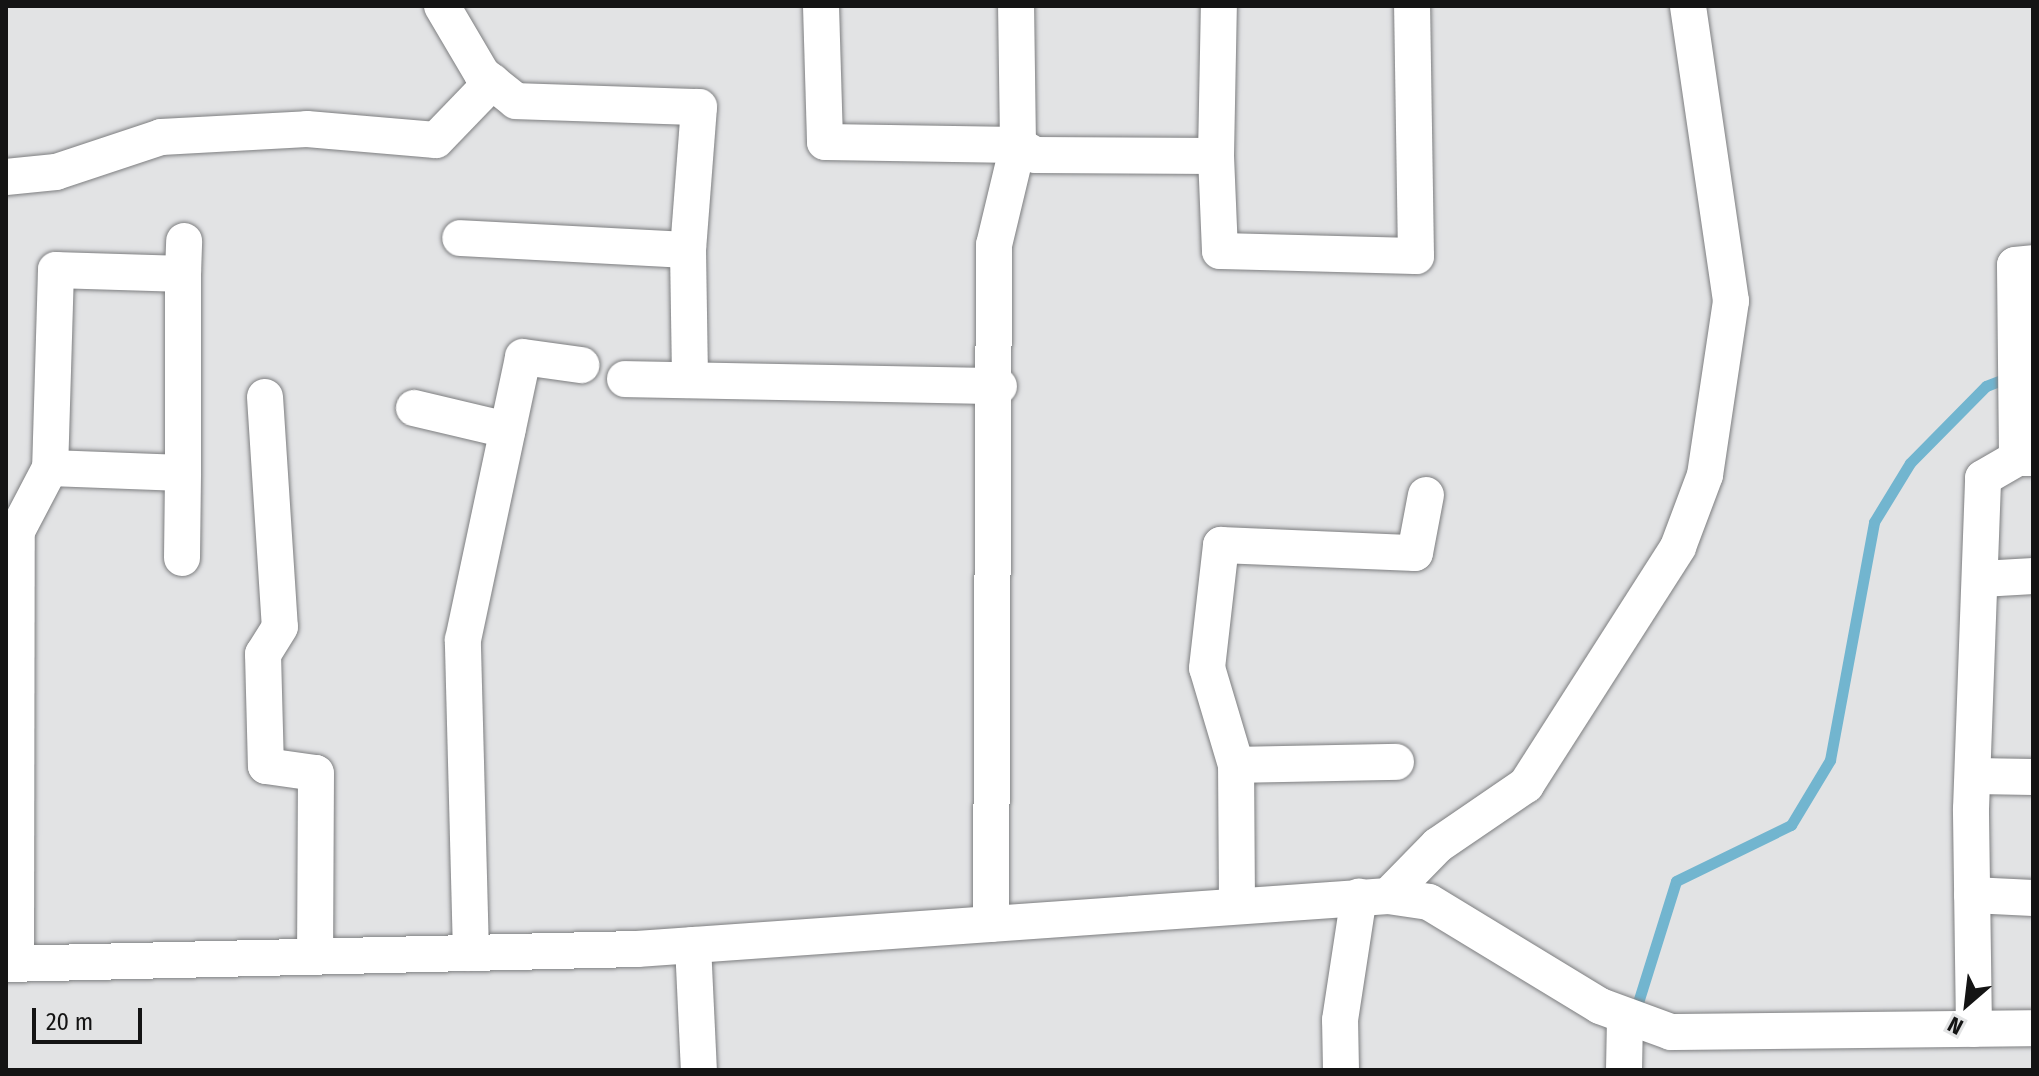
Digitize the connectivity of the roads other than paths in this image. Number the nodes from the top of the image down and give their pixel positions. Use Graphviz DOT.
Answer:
graph roads {
  1 [pos="442,6"];
  2 [pos="821,6"];
  3 [pos="1016,6"];
  4 [pos="1219,6"];
  5 [pos="1412,6"];
  6 [pos="1688,6"];
  7 [pos="492,82"];
  8 [pos="1018,145"];
  9 [pos="1216,156"];
  10 [pos="6,177"];
  11 [pos="460,238"];
  12 [pos="688,250"];
  13 [pos="2033,263"];
  14 [pos="581,365"];
  15 [pos="625,379"];
  16 [pos="690,380"];
  17 [pos="999,386"];
  18 [pos="265,397"];
  19 [pos="414,408"];
  20 [pos="507,430"];
  21 [pos="2025,458"];
  22 [pos="50,468"];
  23 [pos="183,473"];
  24 [pos="1426,495"];
  25 [pos="182,558"];
  26 [pos="2033,576"];
  27 [pos="1982,579"];
  28 [pos="12,731"];
  29 [pos="1396,762"];
  30 [pos="1236,765"];
  31 [pos="1975,776"];
  32 [pos="2033,777"];
  33 [pos="1972,895"];
  34 [pos="1374,896"];
  35 [pos="2033,898"];
  36 [pos="1237,904"];
  37 [pos="991,924"];
  38 [pos="693,945"];
  39 [pos="471,953"];
  40 [pos="315,957"];
  41 [pos="11,964"];
  42 [pos="1625,1017"];
  43 [pos="2033,1028"];
  44 [pos="1974,1029"];
  45 [pos="699,1070"];
  46 [pos="1341,1070"];
  47 [pos="1624,1070"];
  1 -- 7 [label="street"];
  2 -- 8 [label="street"];
  3 -- 8 [label="street"];
  4 -- 9 [label="street"];
  5 -- 9 [label="street"];
  6 -- 34 [label="street"];
  7 -- 10 [label="street"];
  7 -- 12 [label="street"];
  8 -- 9 [label="street"];
  8 -- 17 [label="street"];
  11 -- 12 [label="street"];
  12 -- 16 [label="street"];
  13 -- 21 [label="street"];
  14 -- 20 [label="street"];
  15 -- 16 [label="street"];
  16 -- 17 [label="street"];
  17 -- 37 [label="street"];
  18 -- 40 [label="street"];
  19 -- 20 [label="street"];
  20 -- 39 [label="street"];
  21 -- 27 [label="street"];
  22 -- 23 [label="street"];
  22 -- 23 [label="street"];
  22 -- 28 [label="street"];
  23 -- 25 [label="street"];
  24 -- 30 [label="street"];
  26 -- 27 [label="street"];
  27 -- 31 [label="street"];
  28 -- 41 [label="street"];
  29 -- 30 [label="street"];
  30 -- 36 [label="street"];
  31 -- 32 [label="street"];
  31 -- 33 [label="street"];
  33 -- 35 [label="street"];
  33 -- 44 [label="street"];
  34 -- 36 [label="street"];
  34 -- 42 [label="street"];
  34 -- 46 [label="street"];
  36 -- 37 [label="street"];
  37 -- 38 [label="street"];
  38 -- 39 [label="street"];
  38 -- 45 [label="street"];
  39 -- 40 [label="street"];
  40 -- 41 [label="street"];
  42 -- 44 [label="street"];
  42 -- 47 [label="street"];
  43 -- 44 [label="street"];
}
